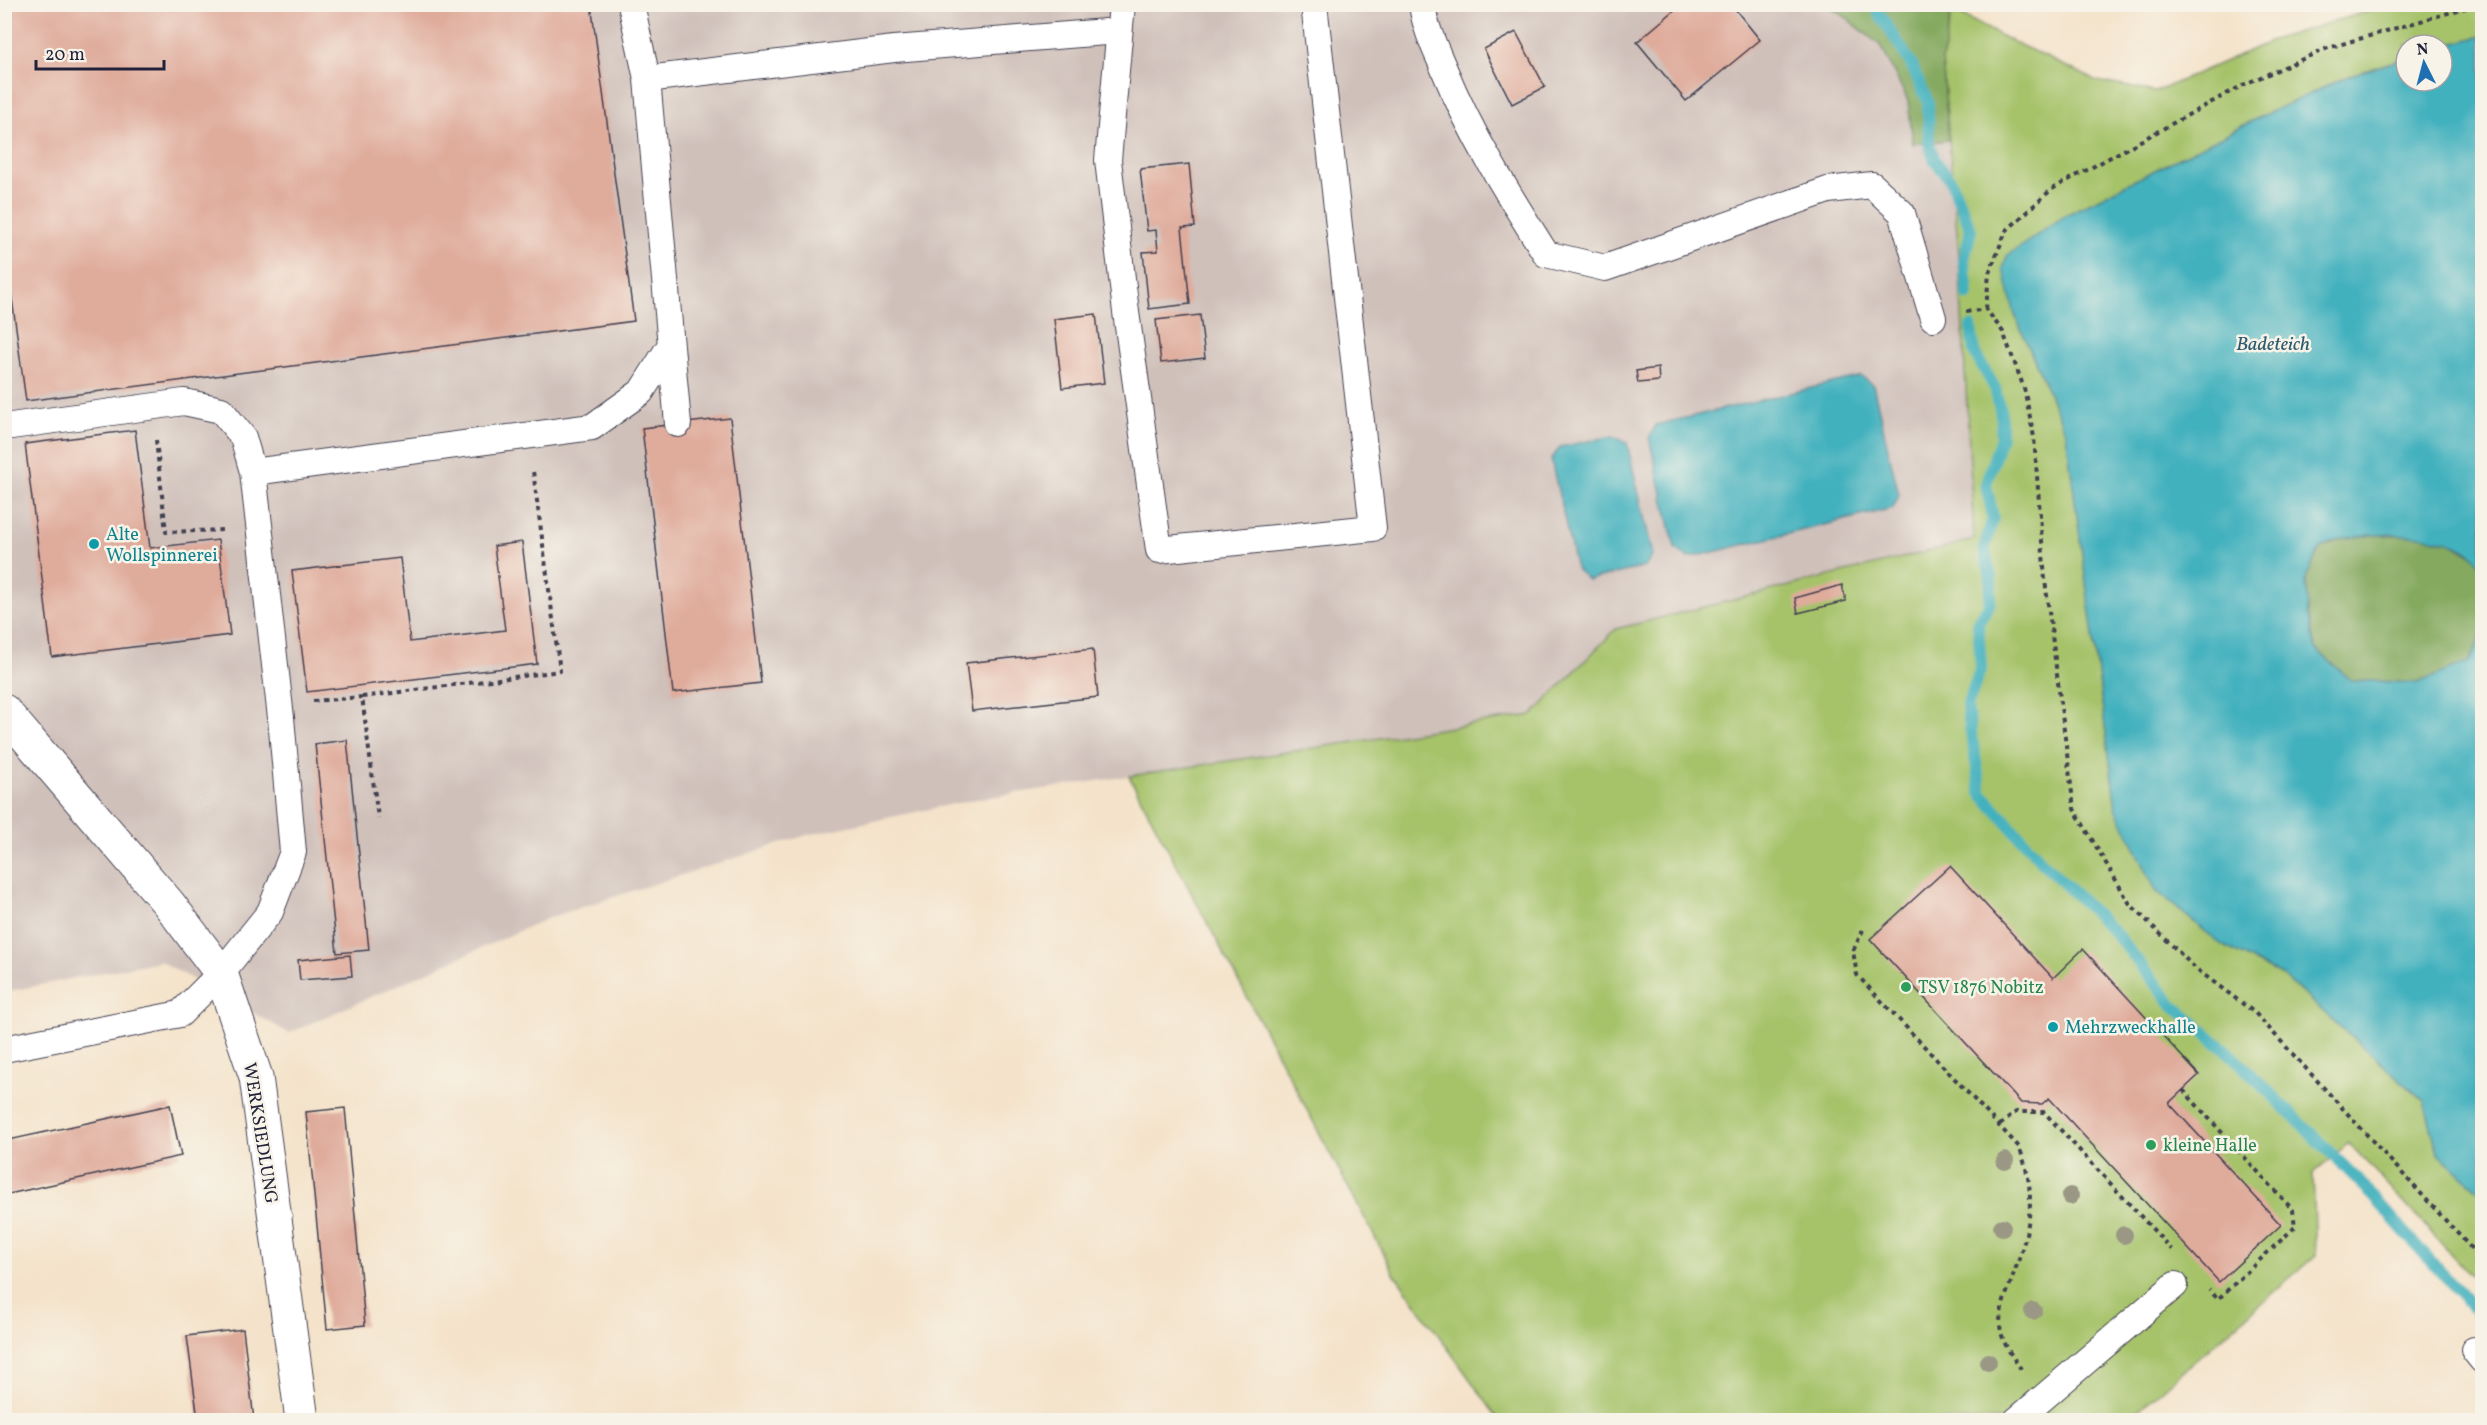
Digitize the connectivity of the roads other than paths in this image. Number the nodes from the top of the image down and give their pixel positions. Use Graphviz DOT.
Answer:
graph roads {
  1 [pos="631,4"];
  2 [pos="1122,4"];
  3 [pos="1314,4"];
  4 [pos="1422,4"];
  5 [pos="1118,31"];
  6 [pos="647,79"];
  7 [pos="1933,318"];
  8 [pos="670,346"];
  9 [pos="678,424"];
  10 [pos="4,427"];
  11 [pos="253,472"];
  12 [pos="9,725"];
  13 [pos="220,973"];
  14 [pos="4,1049"];
  15 [pos="2183,1277"];
  16 [pos="302,1420"];
  17 [pos="2017,1420"];
  1 -- 6 [label="lane"];
  2 -- 5 [label="lane"];
  3 -- 5 [label="lane"];
  4 -- 7 [label="lane"];
  5 -- 6 [label="lane"];
  6 -- 8 [label="lane"];
  8 -- 9 [label="lane"];
  8 -- 11 [label="lane"];
  10 -- 11 [label="lane"];
  11 -- 13 [label="lane"];
  12 -- 13 [label="street, WERKSIEDLUNG"];
  13 -- 14 [label="lane"];
  13 -- 16 [label="street, WERKSIEDLUNG"];
  15 -- 17 [label="lane"];
}
